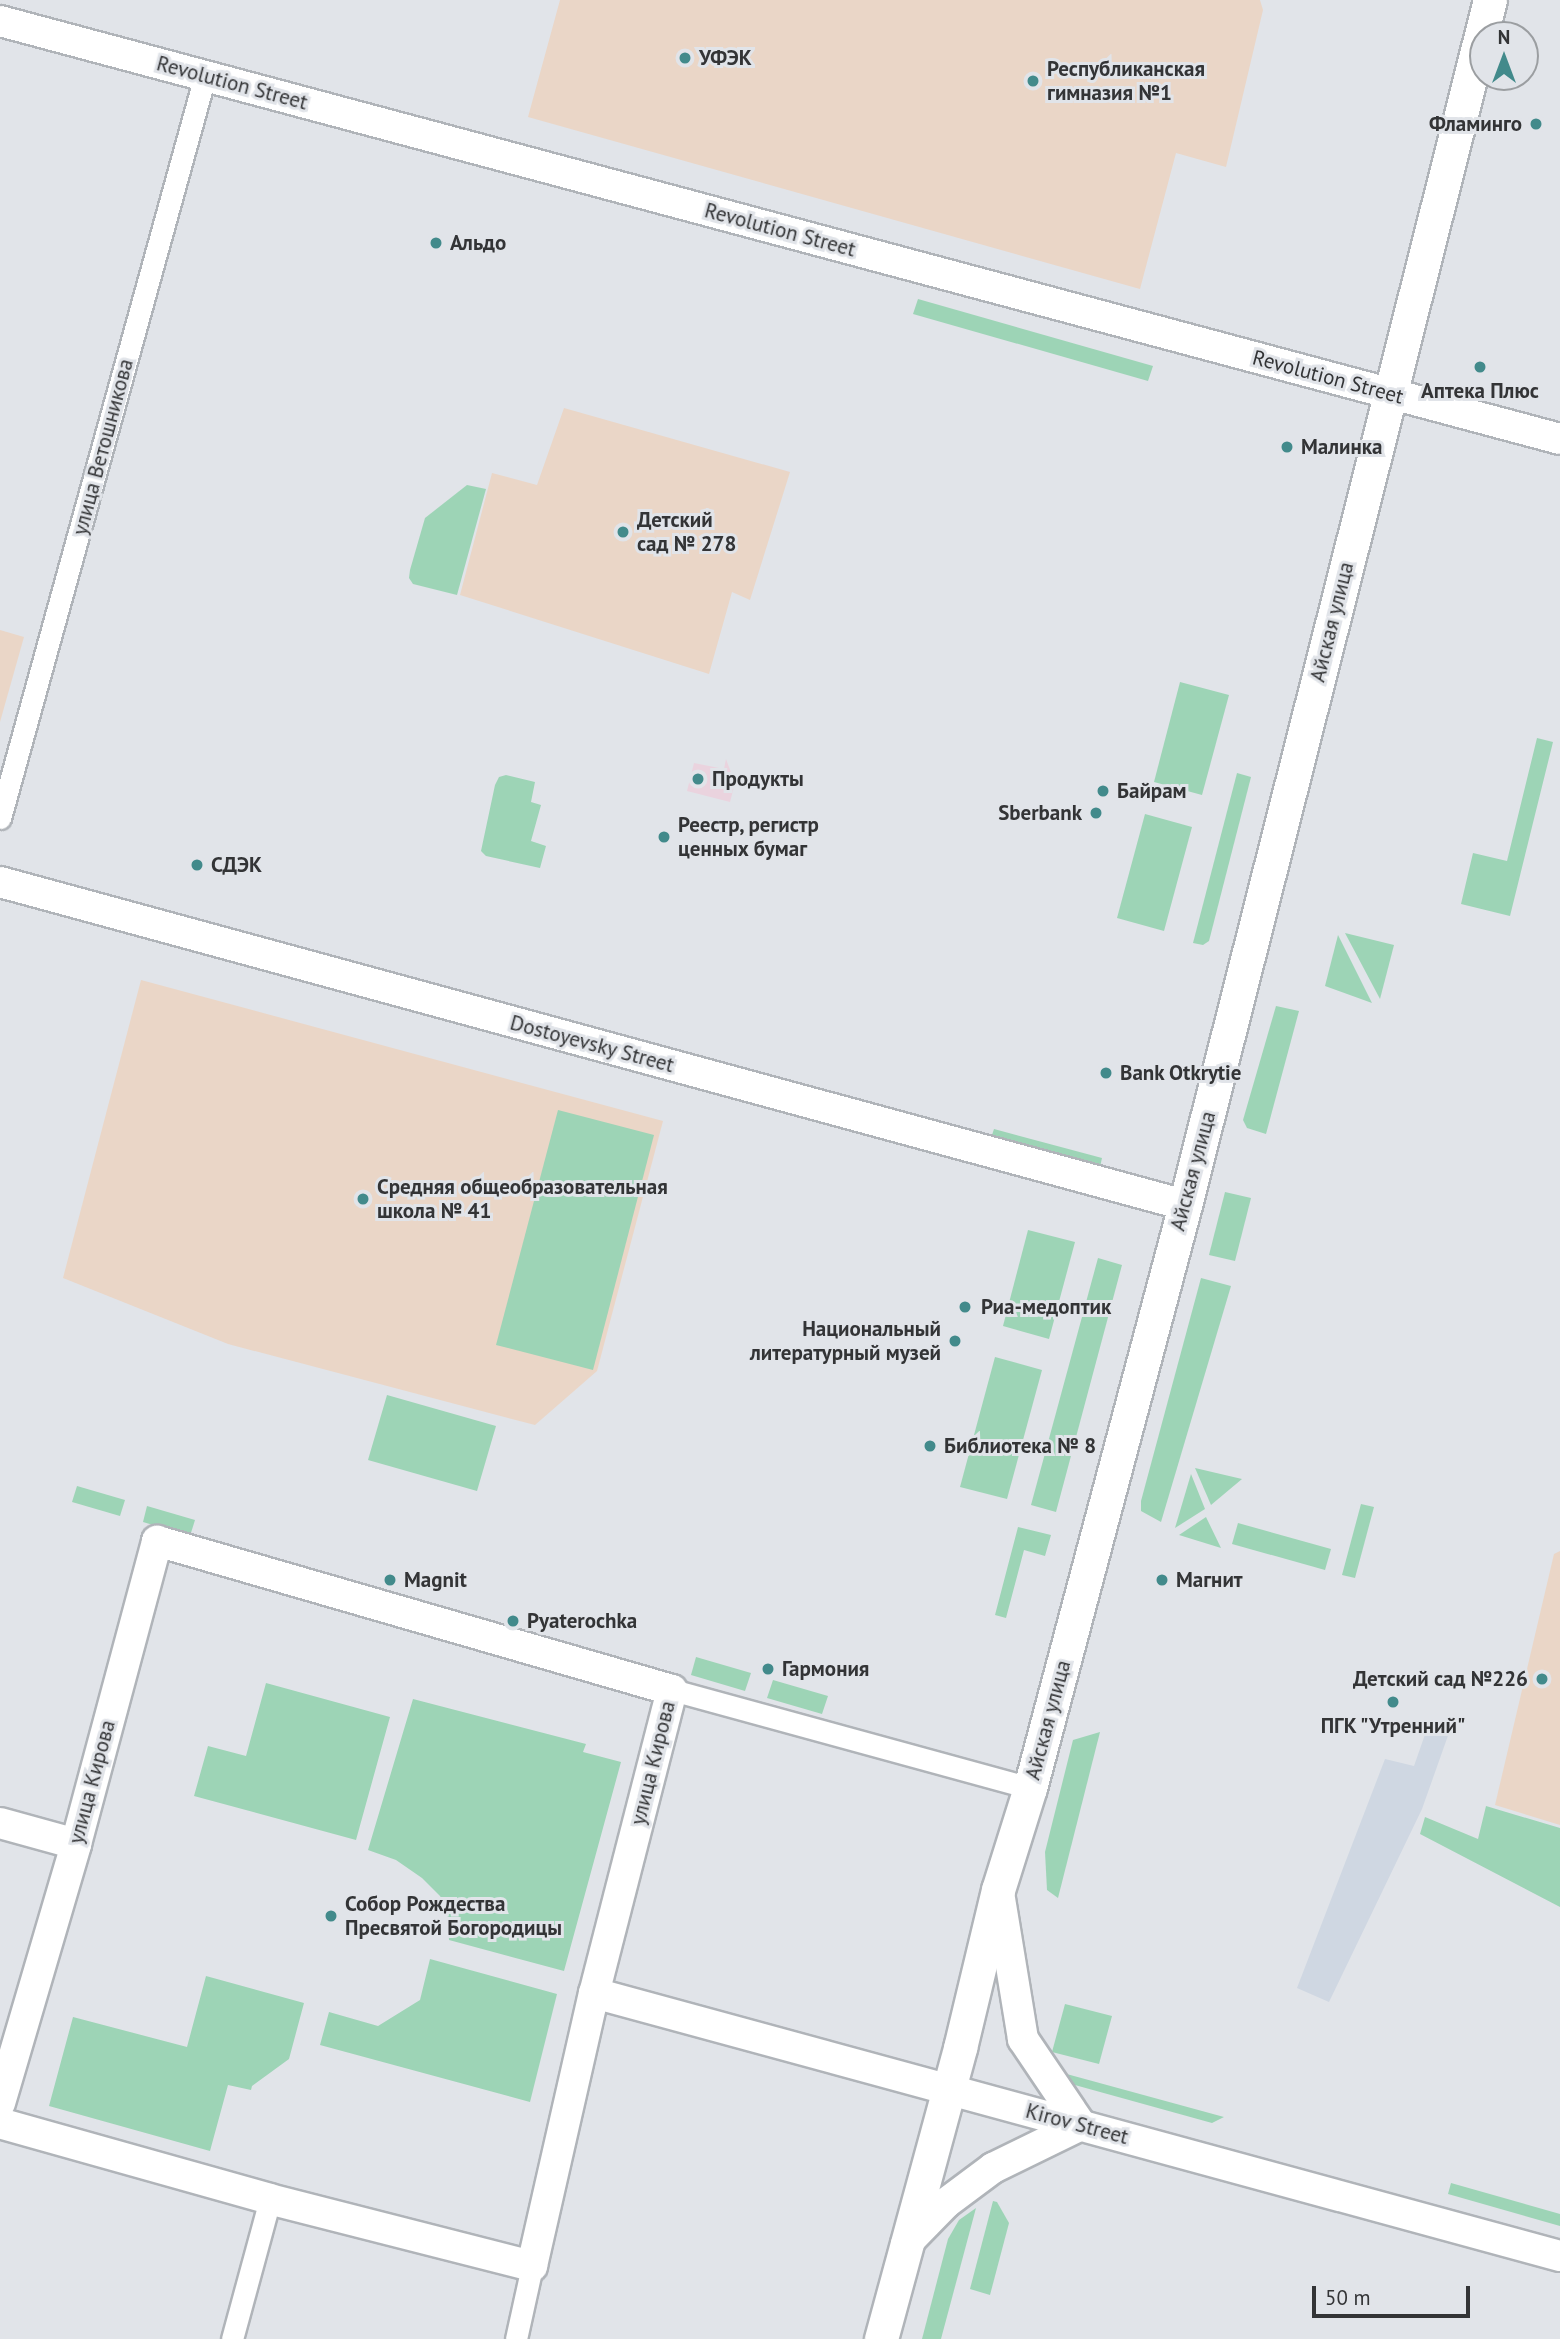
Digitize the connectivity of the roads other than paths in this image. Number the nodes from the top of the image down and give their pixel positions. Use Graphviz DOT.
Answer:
graph roads {
  1 [pos="1490,0"];
  2 [pos="0,21"];
  3 [pos="205,76"];
  4 [pos="1390,394"];
  5 [pos="1560,439"];
  6 [pos="0,818"];
  7 [pos="0,882"];
  8 [pos="1185,1205"];
  9 [pos="672,1690"];
  10 [pos="1030,1788"];
  11 [pos="0,1823"];
  12 [pos="76,1844"];
  13 [pos="998,1890"];
  14 [pos="594,1993"];
  15 [pos="948,2088"];
  16 [pos="0,2103"];
  17 [pos="0,2123"];
  18 [pos="1081,2125"];
  19 [pos="270,2199"];
  20 [pos="906,2244"];
  21 [pos="1560,2256"];
  22 [pos="532,2266"];
  23 [pos="232,2339"];
  24 [pos="516,2339"];
  25 [pos="881,2339"];
  1 -- 4 [label="main road, Айская улица"];
  2 -- 3 [label="street, Revolution Street"];
  3 -- 4 [label="street, Revolution Street"];
  3 -- 6 [label="street, улица Ветошникова"];
  4 -- 5 [label="street, Revolution Street"];
  4 -- 8 [label="main road, Айская улица"];
  7 -- 8 [label="street, Dostoyevsky Street"];
  8 -- 10 [label="main road, Айская улица"];
  9 -- 10 [label="street"];
  9 -- 12 [label="street, улица Кирова"];
  9 -- 14 [label="street, улица Кирова"];
  10 -- 13 [label="main road, Айская улица"];
  11 -- 12 [label="street"];
  12 -- 16 [label="street, улица Кирова"];
  13 -- 15 [label="main road, Айская улица"];
  13 -- 18 [label="street"];
  14 -- 15 [label="street, Kirov Street"];
  14 -- 22 [label="street, улица Кирова"];
  15 -- 18 [label="street, Kirov Street"];
  15 -- 20 [label="main road, Айская улица"];
  17 -- 19 [label="street"];
  18 -- 20 [label="street"];
  18 -- 21 [label="street, Kirov Street"];
  19 -- 22 [label="street"];
  19 -- 23 [label="street"];
  20 -- 25 [label="main road, Айская улица"];
  22 -- 24 [label="street"];
}
